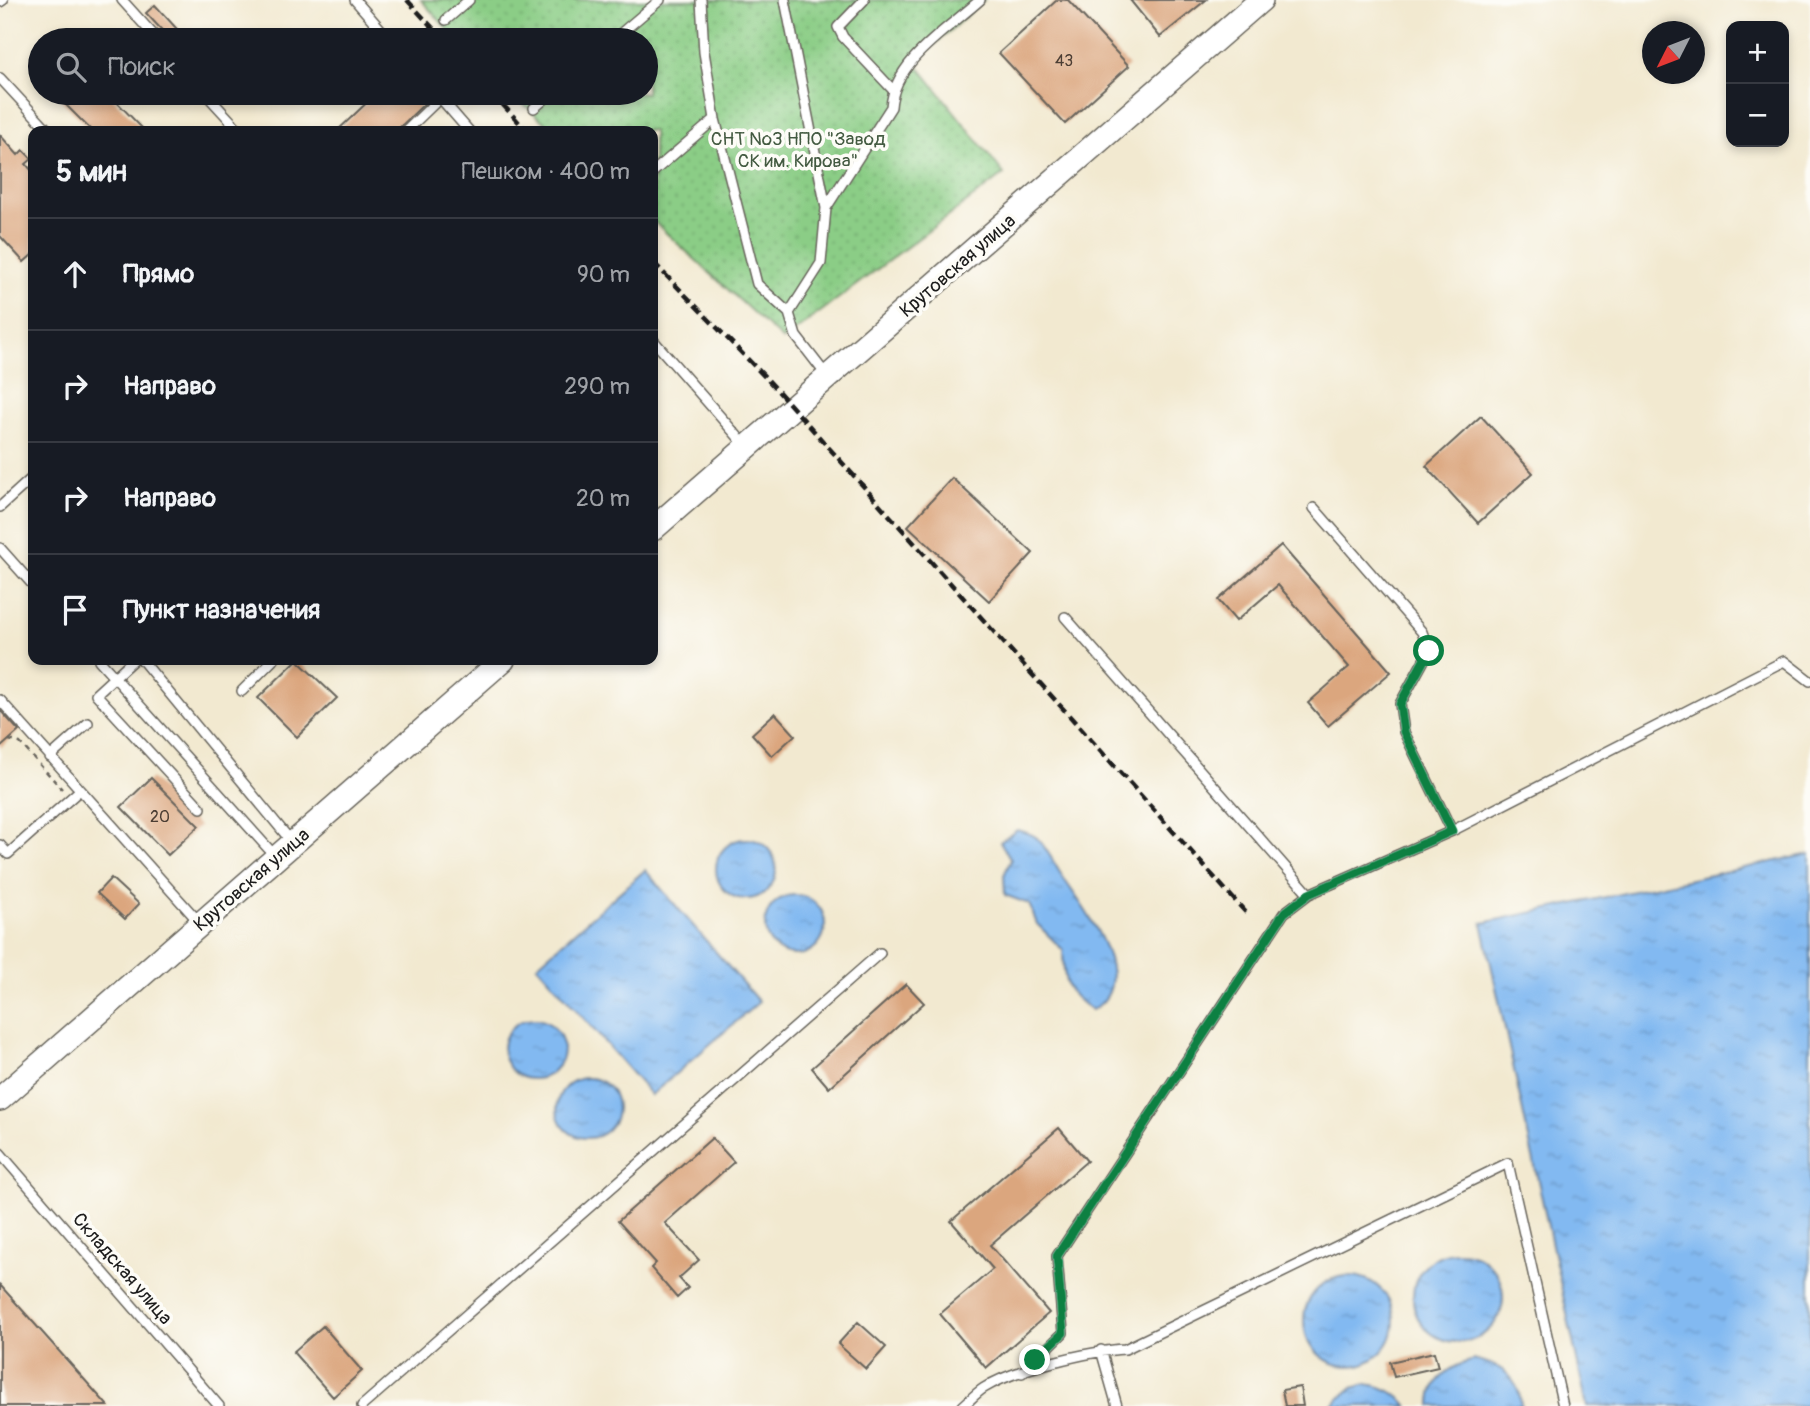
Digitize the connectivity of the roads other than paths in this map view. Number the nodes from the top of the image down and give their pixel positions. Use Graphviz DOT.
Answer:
graph roads {
  1 [pos="121,0"];
  2 [pos="355,0"];
  3 [pos="469,0"];
  4 [pos="660,0"];
  5 [pos="701,0"];
  6 [pos="785,0"];
  7 [pos="864,0"];
  8 [pos="980,0"];
  9 [pos="1261,0"];
  10 [pos="446,20"];
  11 [pos="147,28"];
  12 [pos="380,28"];
  13 [pos="627,28"];
  14 [pos="0,78"];
  15 [pos="892,90"];
  16 [pos="216,105"];
  17 [pos="429,105"];
  18 [pos="447,105"];
  19 [pos="538,105"];
  20 [pos="534,108"];
  21 [pos="715,120"];
  22 [pos="44,126"];
  23 [pos="235,126"];
  24 [pos="410,126"];
  25 [pos="466,126"];
  26 [pos="658,168"];
  27 [pos="826,208"];
  28 [pos="789,313"];
  29 [pos="658,346"];
  30 [pos="828,377"];
  31 [pos="748,447"];
  32 [pos="28,482"];
  33 [pos="0,507"];
  34 [pos="1314,508"];
  35 [pos="658,525"];
  36 [pos="0,548"];
  37 [pos="28,579"];
  38 [pos="1065,617"];
  39 [pos="103,665"];
  40 [pos="127,665"];
  41 [pos="146,665"];
  42 [pos="268,665"];
  43 [pos="497,665"];
  44 [pos="114,677"];
  45 [pos="1810,681"];
  46 [pos="242,691"];
  47 [pos="0,701"];
  48 [pos="88,723"];
  49 [pos="50,757"];
  50 [pos="80,790"];
  51 [pos="201,808"];
  52 [pos="1452,831"];
  53 [pos="0,845"];
  54 [pos="284,850"];
  55 [pos="1309,894"];
  56 [pos="200,923"];
  57 [pos="880,953"];
  58 [pos="0,1100"];
  59 [pos="0,1153"];
  60 [pos="1101,1350"];
  61 [pos="1021,1373"];
  62 [pos="219,1406"];
  63 [pos="362,1406"];
  64 [pos="963,1406"];
  65 [pos="1116,1406"];
  66 [pos="1563,1406"];
  1 -- 11 [label="lane"];
  2 -- 12 [label="lane"];
  3 -- 10 [label="lane"];
  4 -- 13 [label="lane"];
  5 -- 21 [label="lane"];
  6 -- 27 [label="lane"];
  7 -- 15 [label="lane"];
  8 -- 15 [label="lane"];
  9 -- 30 [label="street, Крутовская улица"];
  14 -- 22 [label="lane"];
  15 -- 27 [label="lane"];
  16 -- 23 [label="lane"];
  17 -- 24 [label="lane"];
  18 -- 25 [label="lane"];
  19 -- 20 [label="lane"];
  21 -- 26 [label="lane"];
  21 -- 28 [label="lane"];
  27 -- 28 [label="lane"];
  28 -- 30 [label="lane"];
  29 -- 31 [label="lane"];
  30 -- 31 [label="street, Крутовская улица"];
  31 -- 35 [label="street, Крутовская улица"];
  32 -- 33 [label="lane"];
  34 -- 52 [label="lane"];
  36 -- 37 [label="lane"];
  38 -- 55 [label="lane"];
  39 -- 44 [label="lane"];
  40 -- 44 [label="lane"];
  41 -- 54 [label="lane"];
  42 -- 46 [label="lane"];
  43 -- 54 [label="street, Крутовская улица"];
  44 -- 51 [label="lane"];
  44 -- 54 [label="lane"];
  45 -- 52 [label="lane"];
  47 -- 49 [label="lane"];
  48 -- 49 [label="lane"];
  49 -- 50 [label="lane"];
  50 -- 53 [label="lane"];
  50 -- 56 [label="lane"];
  52 -- 55 [label="lane"];
  54 -- 56 [label="street, Крутовская улица"];
  55 -- 61 [label="lane"];
  56 -- 58 [label="street, Крутовская улица"];
  57 -- 63 [label="lane"];
  59 -- 62 [label="lane, Складская улица"];
  60 -- 61 [label="lane"];
  60 -- 65 [label="lane"];
  60 -- 66 [label="lane"];
  61 -- 64 [label="lane"];
}
